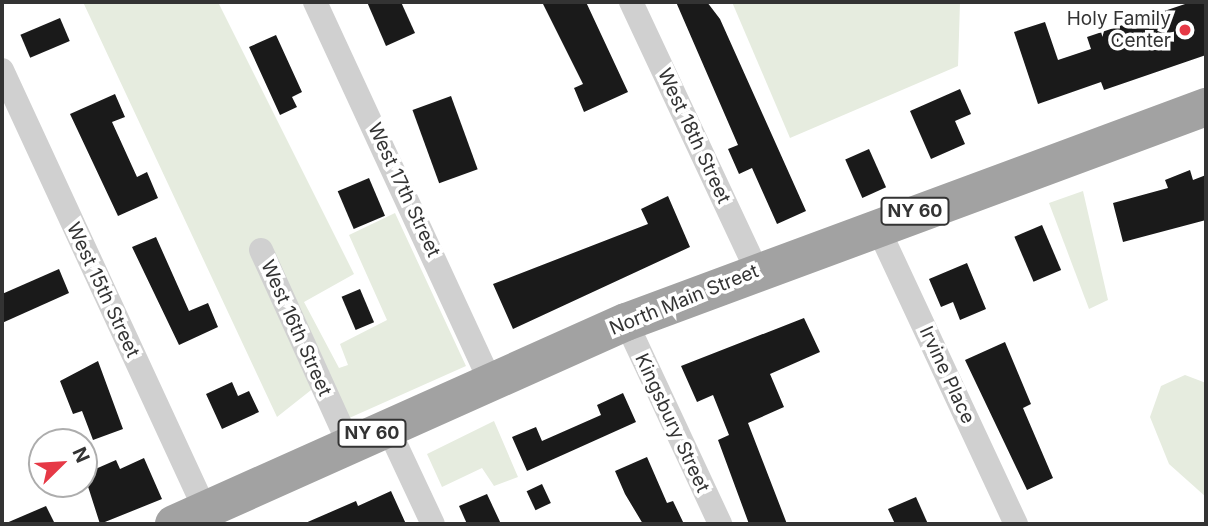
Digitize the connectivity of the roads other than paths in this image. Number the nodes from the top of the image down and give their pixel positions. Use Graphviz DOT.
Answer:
graph roads {
  1 [pos="315,2"];
  2 [pos="631,2"];
  3 [pos="2,71"];
  4 [pos="1206,107"];
  5 [pos="877,226"];
  6 [pos="261,250"];
  7 [pos="757,271"];
  8 [pos="626,322"];
  9 [pos="490,381"];
  10 [pos="387,426"];
  11 [pos="349,444"];
  12 [pos="190,517"];
  13 [pos="433,524"];
  14 [pos="719,524"];
  15 [pos="1016,524"];
  1 -- 9 [label="street, West 17th Street"];
  2 -- 7 [label="street, West 18th Street"];
  3 -- 12 [label="street, West 15th Street"];
  4 -- 5 [label="highway, North Main Street / NY 60"];
  5 -- 7 [label="highway, North Main Street / NY 60"];
  5 -- 15 [label="street, Irvine Place"];
  6 -- 11 [label="street, West 16th Street"];
  7 -- 8 [label="highway, North Main Street / NY 60"];
  8 -- 9 [label="highway, North Main Street / NY 60"];
  8 -- 14 [label="street, Kingsbury Street"];
  9 -- 10 [label="highway, North Main Street / NY 60"];
  10 -- 11 [label="highway, North Main Street / NY 60"];
  10 -- 13 [label="street"];
  11 -- 12 [label="highway, North Main Street / NY 60"];
}
